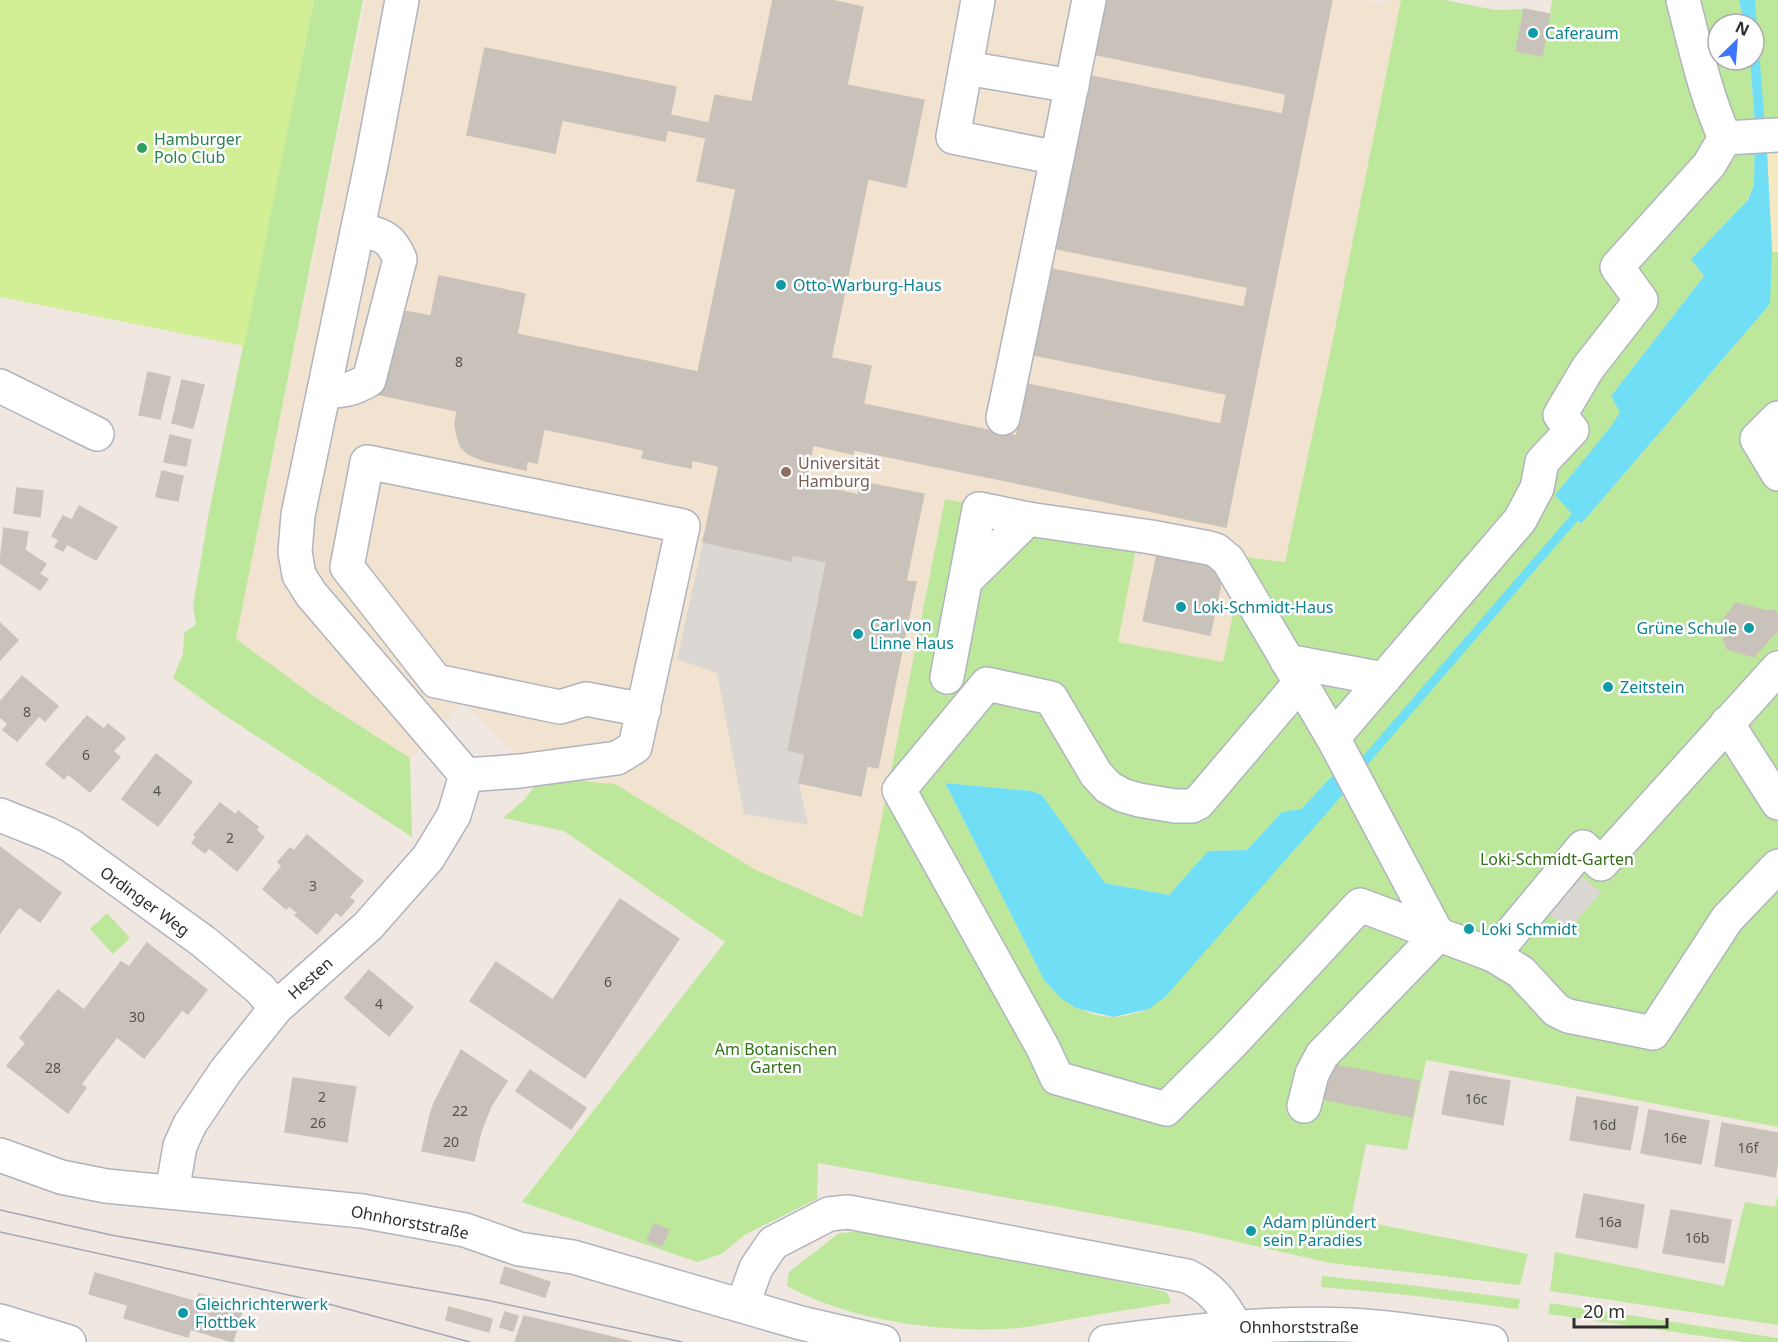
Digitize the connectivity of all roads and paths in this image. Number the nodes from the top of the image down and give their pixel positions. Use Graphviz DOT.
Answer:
graph roads {
  1 [pos="402,0"];
  2 [pos="978,0"];
  3 [pos="1089,0"];
  4 [pos="1683,0"];
  5 [pos="966,68"];
  6 [pos="1072,86"];
  7 [pos="1756,137"];
  8 [pos="1058,158"];
  9 [pos="357,229"];
  10 [pos="0,386"];
  11 [pos="324,391"];
  12 [pos="1002,418"];
  13 [pos="1778,418"];
  14 [pos="98,435"];
  15 [pos="1778,474"];
  16 [pos="1778,668"];
  17 [pos="1294,672"];
  18 [pos="947,677"];
  19 [pos="1384,679"];
  20 [pos="987,684"];
  21 [pos="644,710"];
  22 [pos="1727,723"];
  23 [pos="1334,738"];
  24 [pos="931,751"];
  25 [pos="466,775"];
  26 [pos="1778,803"];
  27 [pos="0,815"];
  28 [pos="1778,866"];
  29 [pos="1438,935"];
  30 [pos="1493,955"];
  31 [pos="276,1008"];
  32 [pos="1305,1106"];
  33 [pos="0,1155"];
  34 [pos="172,1192"];
  35 [pos="743,1304"];
  36 [pos="0,1321"];
  37 [pos="1234,1326"];
  38 [pos="69,1342"];
  39 [pos="883,1342"];
  40 [pos="1106,1342"];
  41 [pos="1491,1342"];
  1 -- 9 [label="street"];
  2 -- 5 [label="street"];
  3 -- 6 [label="street"];
  4 -- 7 [label="street"];
  5 -- 6 [label="street"];
  5 -- 8 [label="street"];
  6 -- 8 [label="street"];
  7 -- 19 [label="street"];
  8 -- 12 [label="street"];
  9 -- 11 [label="street"];
  9 -- 11 [label="street"];
  10 -- 14 [label="street"];
  11 -- 25 [label="street"];
  13 -- 15 [label="street"];
  16 -- 22 [label="street"];
  17 -- 18 [label="street"];
  17 -- 19 [label="street"];
  17 -- 20 [label="street"];
  17 -- 23 [label="street"];
  18 -- 20 [label="street"];
  18 -- 24 [label="street"];
  19 -- 23 [label="street"];
  20 -- 24 [label="street"];
  21 -- 21 [label="street"];
  21 -- 25 [label="street"];
  22 -- 26 [label="street"];
  22 -- 30 [label="street"];
  23 -- 29 [label="street"];
  24 -- 29 [label="street"];
  25 -- 31 [label="street, Hesten"];
  27 -- 31 [label="street, Ordinger Weg"];
  28 -- 30 [label="street"];
  29 -- 30 [label="street"];
  29 -- 32 [label="street"];
  31 -- 34 [label="street, Hesten"];
  33 -- 34 [label="street, Ohnhorststraße"];
  34 -- 35 [label="street, Ohnhorststraße"];
  35 -- 37 [label="street"];
  35 -- 39 [label="street, Ohnhorststraße"];
  36 -- 38 [label="street"];
  37 -- 40 [label="street, Ohnhorststraße"];
  37 -- 41 [label="street, Ohnhorststraße"];
}
